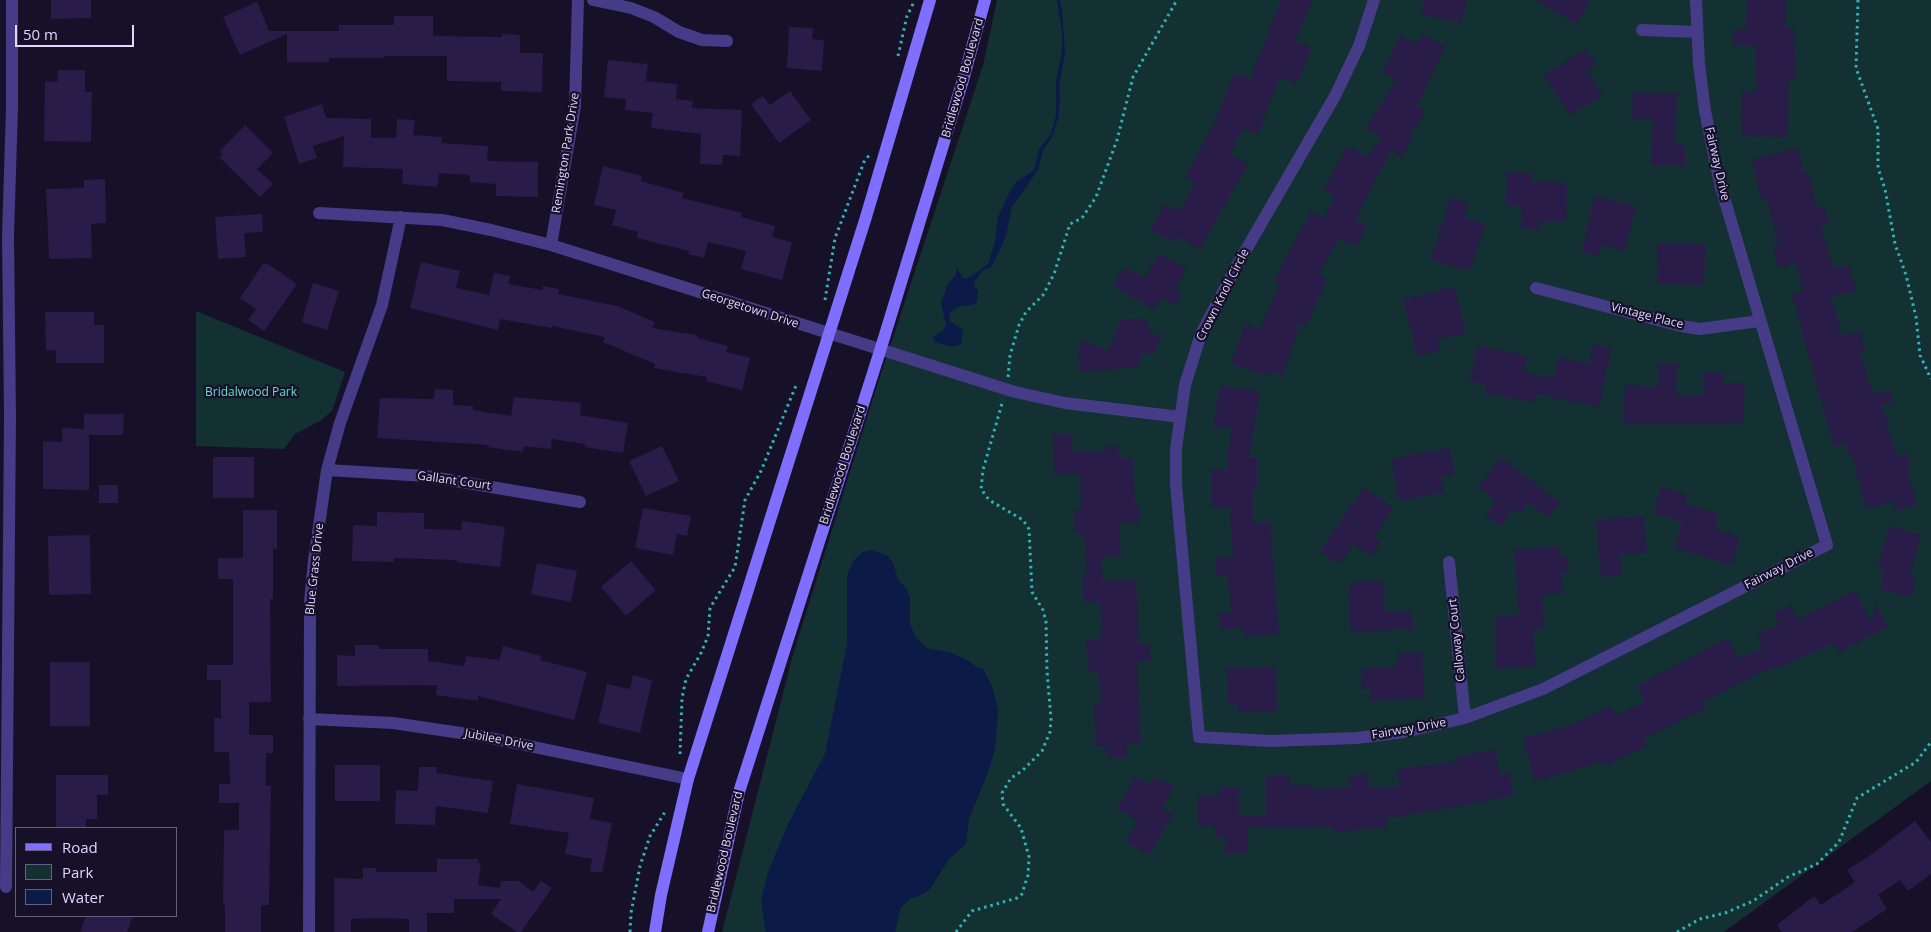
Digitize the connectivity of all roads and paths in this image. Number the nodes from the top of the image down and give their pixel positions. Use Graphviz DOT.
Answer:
graph roads {
  1 [pos="12,0"];
  2 [pos="578,0"];
  3 [pos="593,0"];
  4 [pos="915,0"];
  5 [pos="930,0"];
  6 [pos="985,0"];
  7 [pos="1177,0"];
  8 [pos="1374,0"];
  9 [pos="1696,0"];
  10 [pos="1858,0"];
  11 [pos="1642,30"];
  12 [pos="1697,32"];
  13 [pos="727,41"];
  14 [pos="898,59"];
  15 [pos="876,146"];
  16 [pos="319,213"];
  17 [pos="401,217"];
  18 [pos="4,235"];
  19 [pos="551,245"];
  20 [pos="1536,288"];
  21 [pos="825,305"];
  22 [pos="1759,321"];
  23 [pos="828,334"];
  24 [pos="880,350"];
  25 [pos="1931,379"];
  26 [pos="798,381"];
  27 [pos="1006,390"];
  28 [pos="1180,417"];
  29 [pos="327,470"];
  30 [pos="580,502"];
  31 [pos="1449,562"];
  32 [pos="4,626"];
  33 [pos="1465,718"];
  34 [pos="309,719"];
  35 [pos="1198,736"];
  36 [pos="1931,742"];
  37 [pos="682,778"];
  38 [pos="668,808"];
  39 [pos="6,887"];
  40 [pos="309,932"];
  41 [pos="630,932"];
  42 [pos="655,932"];
  43 [pos="708,932"];
  44 [pos="956,932"];
  45 [pos="1677,932"];
  1 -- 18 [label="street"];
  2 -- 19 [label="street, Remington Park Drive"];
  3 -- 13 [label="street"];
  4 -- 14 [label="path"];
  5 -- 23 [label="main road"];
  6 -- 24 [label="main road, Bridlewood Boulevard"];
  7 -- 27 [label="path"];
  8 -- 28 [label="street, Crown Knoll Circle"];
  9 -- 12 [label="street, Fairway Drive"];
  10 -- 25 [label="path"];
  11 -- 12 [label="street"];
  12 -- 22 [label="street, Fairway Drive"];
  15 -- 21 [label="path"];
  16 -- 17 [label="street, Georgetown Drive"];
  17 -- 19 [label="street, Georgetown Drive"];
  17 -- 29 [label="street, Blue Grass Drive"];
  18 -- 32 [label="street"];
  19 -- 23 [label="street, Georgetown Drive"];
  20 -- 22 [label="street, Vintage Place"];
  22 -- 33 [label="street, Fairway Drive"];
  23 -- 24 [label="street, Georgetown Drive"];
  23 -- 37 [label="main road"];
  24 -- 27 [label="street, Georgetown Drive"];
  24 -- 43 [label="main road, Bridlewood Boulevard"];
  26 -- 37 [label="path"];
  27 -- 28 [label="street, Georgetown Drive"];
  27 -- 44 [label="path"];
  28 -- 35 [label="street, Crown Knoll Circle"];
  29 -- 30 [label="street, Gallant Court"];
  29 -- 34 [label="street, Blue Grass Drive"];
  31 -- 33 [label="street, Calloway Court"];
  32 -- 39 [label="street"];
  33 -- 35 [label="street, Fairway Drive"];
  34 -- 37 [label="street, Jubilee Drive"];
  34 -- 40 [label="street, Blue Grass Drive"];
  36 -- 45 [label="path"];
  37 -- 42 [label="main road"];
  38 -- 41 [label="path"];
}
